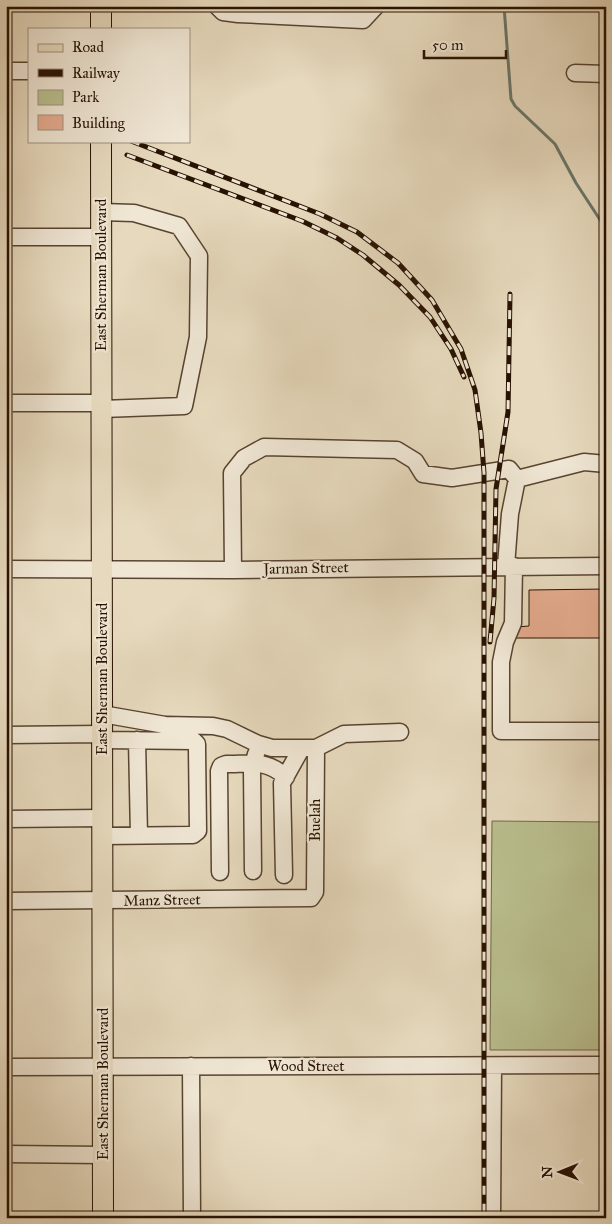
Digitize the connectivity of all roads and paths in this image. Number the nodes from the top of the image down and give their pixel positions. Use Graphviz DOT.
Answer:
graph roads {
  1 [pos="101,6"];
  2 [pos="217,6"];
  3 [pos="376,6"];
  4 [pos="101,28"];
  5 [pos="6,71"];
  6 [pos="28,71"];
  7 [pos="576,73"];
  8 [pos="606,74"];
  9 [pos="101,142"];
  10 [pos="101,212"];
  11 [pos="6,237"];
  12 [pos="101,237"];
  13 [pos="6,403"];
  14 [pos="102,406"];
  15 [pos="606,464"];
  16 [pos="517,479"];
  17 [pos="510,566"];
  18 [pos="606,566"];
  19 [pos="6,569"];
  20 [pos="102,569"];
  21 [pos="233,570"];
  22 [pos="102,729"];
  23 [pos="606,731"];
  24 [pos="400,732"];
  25 [pos="6,735"];
  26 [pos="137,740"];
  27 [pos="258,744"];
  28 [pos="308,748"];
  29 [pos="253,764"];
  30 [pos="286,777"];
  31 [pos="6,819"];
  32 [pos="103,827"];
  33 [pos="139,836"];
  34 [pos="253,871"];
  35 [pos="220,872"];
  36 [pos="284,875"];
  37 [pos="315,892"];
  38 [pos="6,901"];
  39 [pos="103,901"];
  40 [pos="606,1065"];
  41 [pos="103,1066"];
  42 [pos="190,1066"];
  43 [pos="493,1066"];
  44 [pos="6,1067"];
  45 [pos="6,1154"];
  46 [pos="103,1155"];
  47 [pos="103,1218"];
  48 [pos="192,1218"];
  49 [pos="492,1218"];
  1 -- 4 [label="main road"];
  2 -- 3 [label="street"];
  5 -- 6 [label="street"];
  7 -- 8 [label="street"];
  9 -- 10 [label="main road, East Sherman Boulevard"];
  10 -- 12 [label="main road, East Sherman Boulevard"];
  10 -- 14 [label="street"];
  11 -- 12 [label="street"];
  12 -- 14 [label="main road, East Sherman Boulevard"];
  13 -- 14 [label="street"];
  14 -- 20 [label="main road, East Sherman Boulevard"];
  15 -- 16 [label="street"];
  16 -- 17 [label="street"];
  16 -- 21 [label="street"];
  17 -- 18 [label="street, Jarman Street"];
  17 -- 21 [label="street, Jarman Street"];
  17 -- 23 [label="street"];
  19 -- 20 [label="street, Jarman Street"];
  20 -- 21 [label="street, Jarman Street"];
  20 -- 22 [label="main road, East Sherman Boulevard"];
  22 -- 25 [label="street"];
  22 -- 26 [label="street"];
  22 -- 27 [label="street"];
  22 -- 32 [label="main road, East Sherman Boulevard"];
  24 -- 28 [label="street"];
  26 -- 33 [label="street"];
  26 -- 33 [label="street"];
  27 -- 28 [label="street"];
  27 -- 29 [label="street"];
  28 -- 30 [label="street"];
  28 -- 37 [label="street, Buelah"];
  29 -- 30 [label="street"];
  29 -- 34 [label="street"];
  29 -- 35 [label="street"];
  30 -- 36 [label="street"];
  31 -- 32 [label="street"];
  32 -- 33 [label="street"];
  32 -- 39 [label="main road, East Sherman Boulevard"];
  37 -- 39 [label="street, Manz Street"];
  38 -- 39 [label="street, Manz Street"];
  39 -- 41 [label="main road, East Sherman Boulevard"];
  40 -- 43 [label="street, Wood Street"];
  41 -- 42 [label="street, Wood Street"];
  41 -- 44 [label="street, Wood Street"];
  41 -- 46 [label="main road, East Sherman Boulevard"];
  42 -- 43 [label="street, Wood Street"];
  42 -- 48 [label="street"];
  43 -- 49 [label="street"];
  45 -- 46 [label="street"];
  46 -- 47 [label="main road, East Sherman Boulevard"];
}
